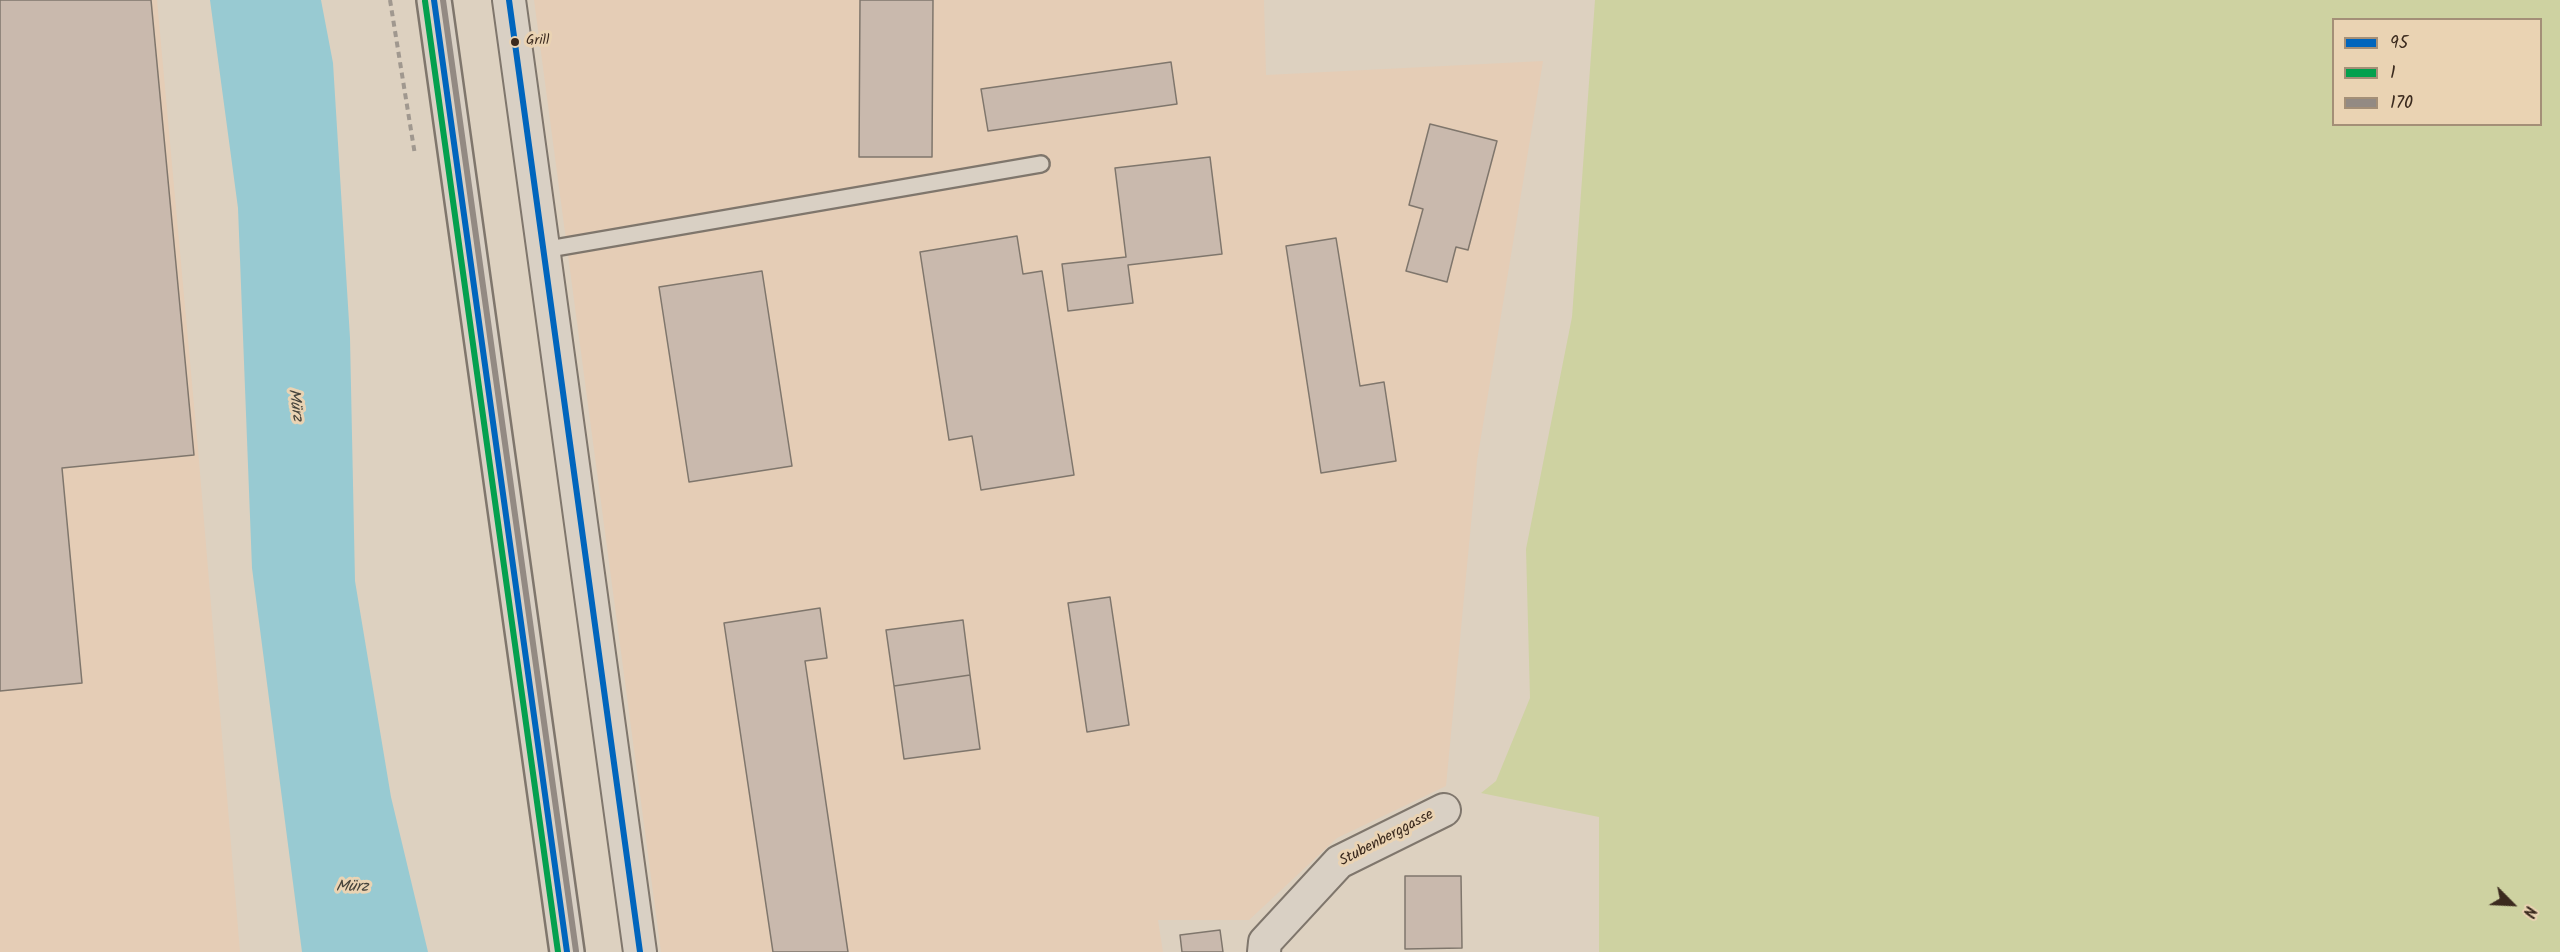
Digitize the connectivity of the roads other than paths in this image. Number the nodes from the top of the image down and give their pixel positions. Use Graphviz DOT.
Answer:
graph roads {
  1 [pos="434,0"];
  2 [pos="509,0"];
  3 [pos="1041,164"];
  4 [pos="543,250"];
  5 [pos="1443,810"];
  6 [pos="567,952"];
  7 [pos="640,952"];
  8 [pos="1264,952"];
  1 -- 6 [label="main road"];
  2 -- 4 [label="street"];
  3 -- 4 [label="lane"];
  4 -- 7 [label="street"];
  5 -- 8 [label="street, Stubenberggasse"];
}
